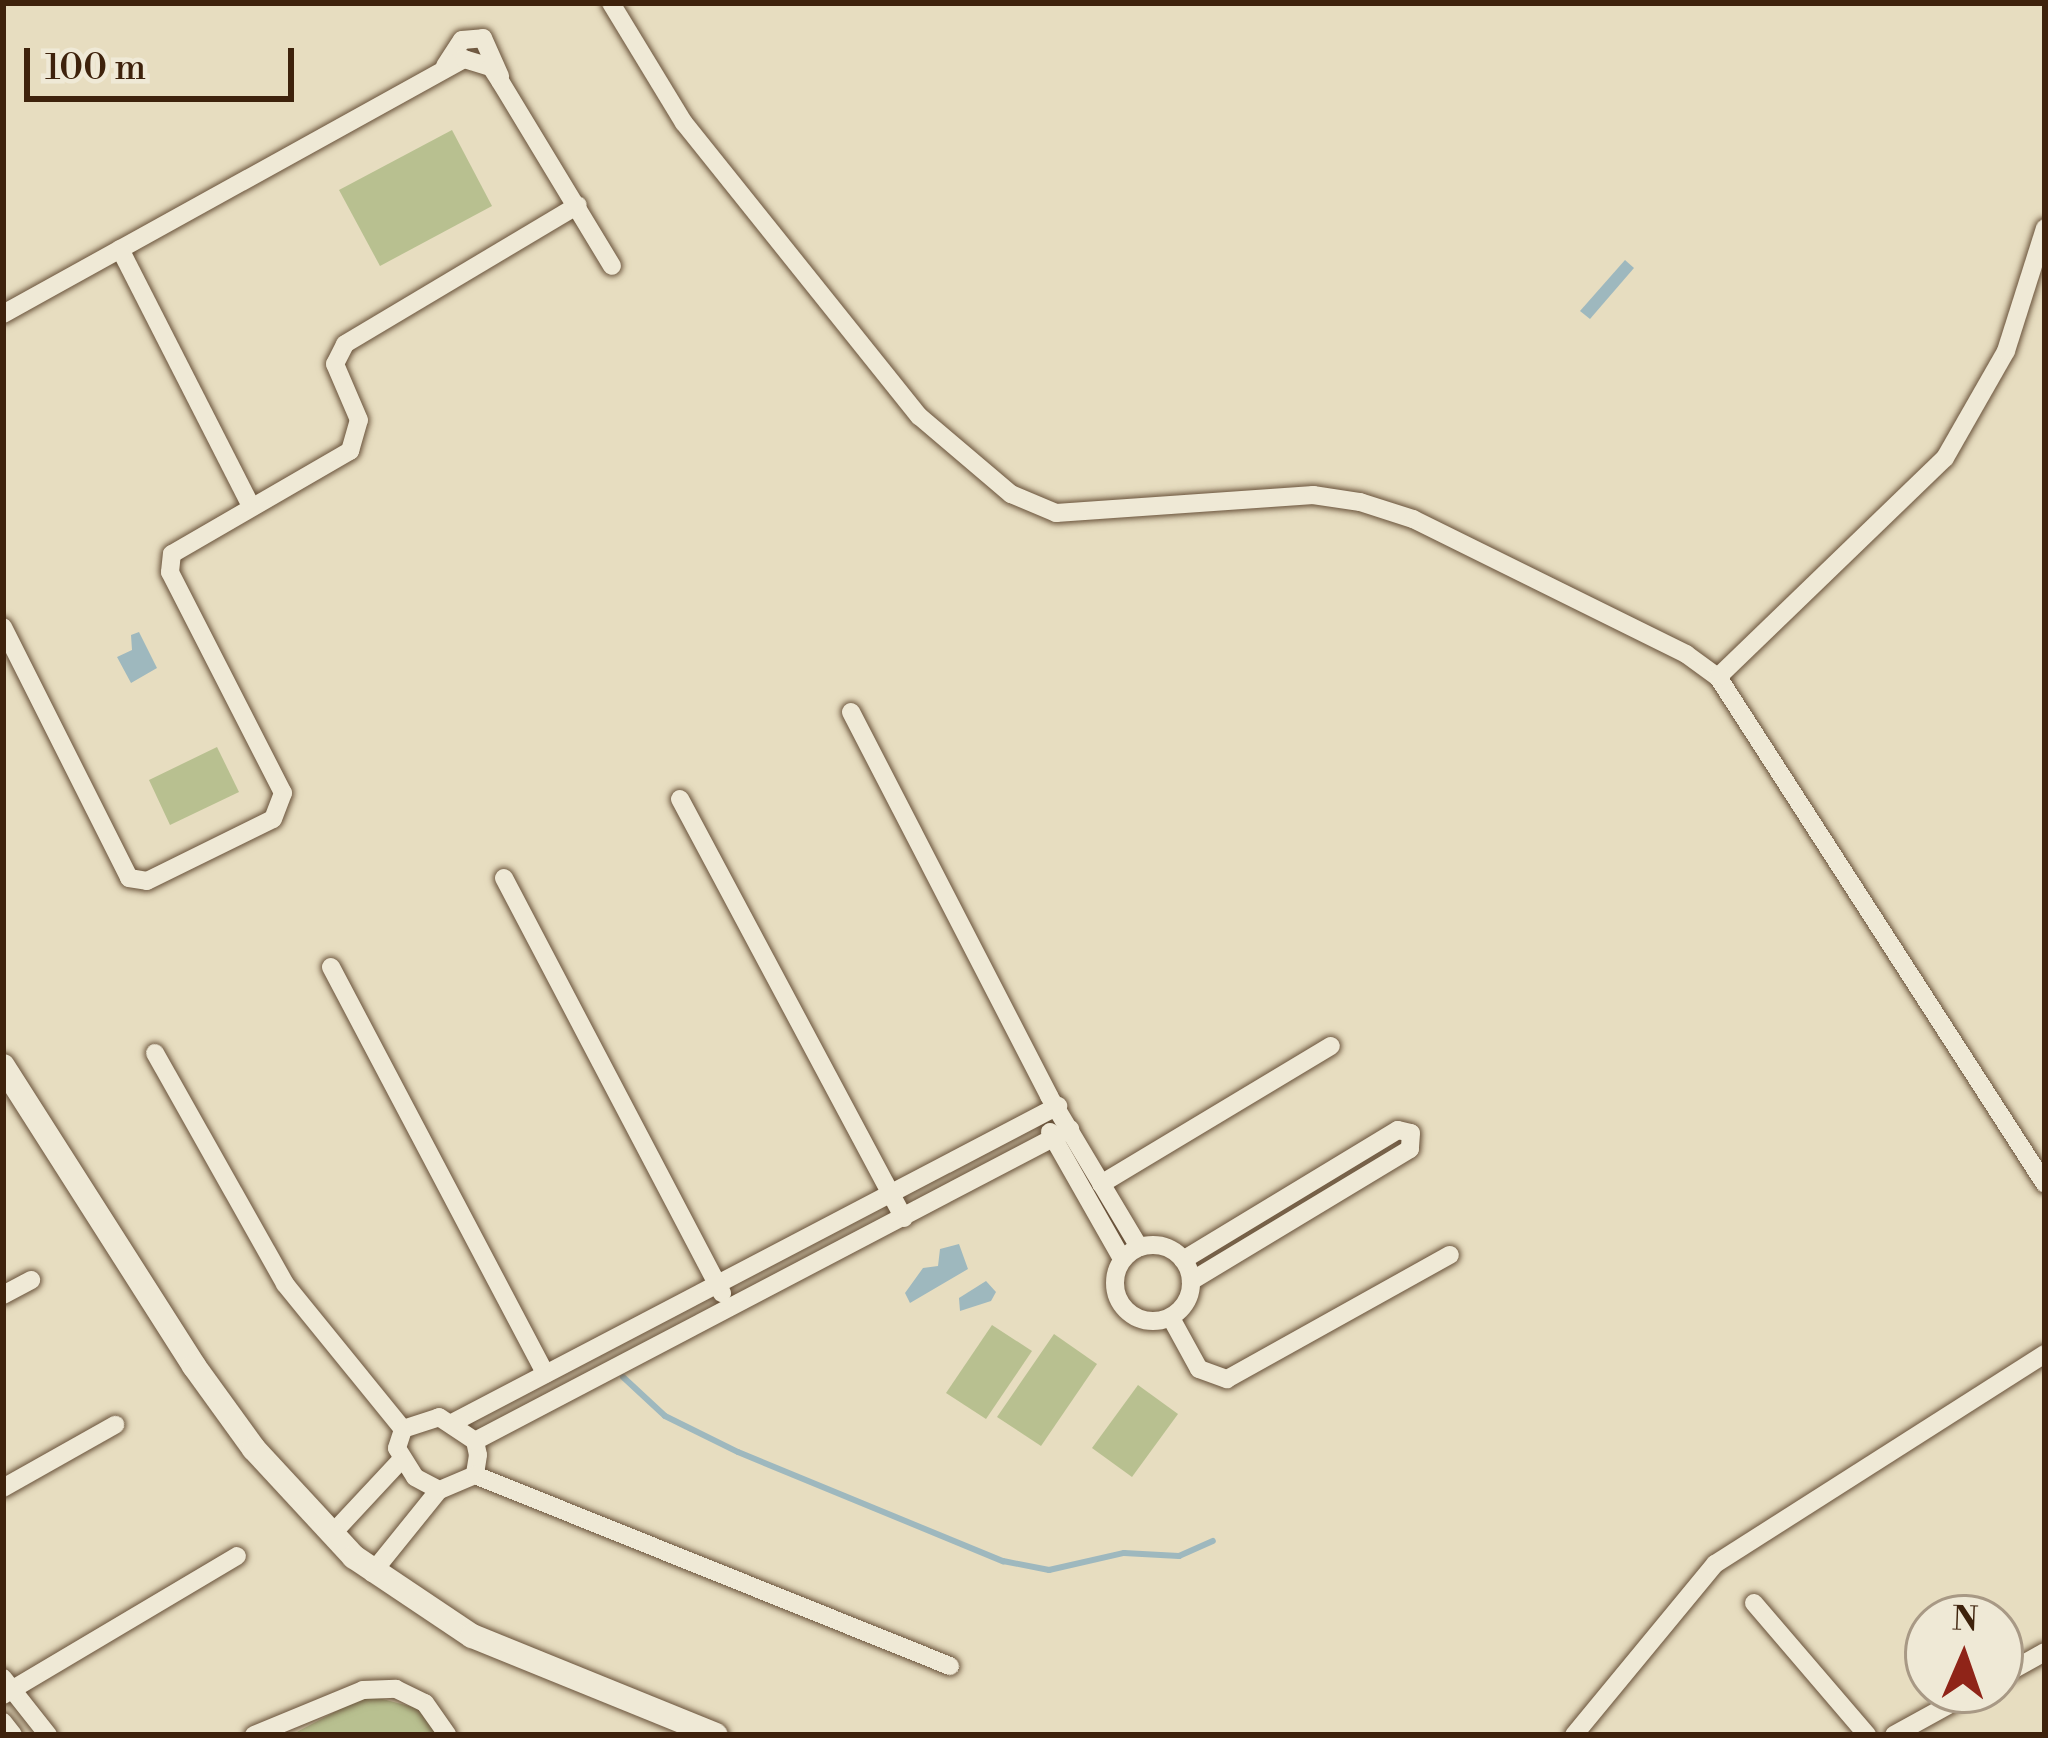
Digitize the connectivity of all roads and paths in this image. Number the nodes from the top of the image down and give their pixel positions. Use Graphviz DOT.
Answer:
graph roads {
  1 [pos="610,3"];
  2 [pos="578,205"];
  3 [pos="2045,228"];
  4 [pos="120,249"];
  5 [pos="612,266"];
  6 [pos="3,314"];
  7 [pos="250,504"];
  8 [pos="3,626"];
  9 [pos="1718,677"];
  10 [pos="851,712"];
  11 [pos="680,799"];
  12 [pos="504,878"];
  13 [pos="331,967"];
  14 [pos="1331,1046"];
  15 [pos="155,1052"];
  16 [pos="3,1066"];
  17 [pos="1049,1106"];
  18 [pos="1062,1133"];
  19 [pos="1101,1184"];
  20 [pos="2045,1184"];
  21 [pos="892,1195"];
  22 [pos="904,1218"];
  23 [pos="1131,1253"];
  24 [pos="1450,1255"];
  25 [pos="1183,1259"];
  26 [pos="32,1280"];
  27 [pos="1191,1280"];
  28 [pos="718,1285"];
  29 [pos="3,1295"];
  30 [pos="730,1308"];
  31 [pos="1171,1318"];
  32 [pos="2045,1354"];
  33 [pos="546,1374"];
  34 [pos="454,1422"];
  35 [pos="115,1424"];
  36 [pos="403,1429"];
  37 [pos="476,1441"];
  38 [pos="400,1461"];
  39 [pos="475,1475"];
  40 [pos="3,1488"];
  41 [pos="439,1490"];
  42 [pos="332,1534"];
  43 [pos="237,1556"];
  44 [pos="372,1573"];
  45 [pos="1754,1603"];
  46 [pos="950,1666"];
  47 [pos="6,1687"];
  48 [pos="1932,1714"];
  49 [pos="3,1722"];
  50 [pos="13,1735"];
  51 [pos="48,1735"];
  52 [pos="254,1735"];
  53 [pos="447,1735"];
  54 [pos="716,1735"];
  55 [pos="1574,1735"];
  56 [pos="1867,1735"];
  57 [pos="1894,1735"];
  1 -- 9 [label="street"];
  2 -- 4 [label="street"];
  2 -- 5 [label="street"];
  2 -- 7 [label="street"];
  3 -- 9 [label="street"];
  4 -- 6 [label="street"];
  4 -- 7 [label="street"];
  7 -- 8 [label="street"];
  9 -- 20 [label="street"];
  10 -- 17 [label="street"];
  11 -- 21 [label="street"];
  12 -- 28 [label="street"];
  13 -- 33 [label="street"];
  14 -- 19 [label="street"];
  15 -- 36 [label="street"];
  16 -- 42 [label="street"];
  17 -- 18 [label="street"];
  17 -- 21 [label="street"];
  18 -- 19 [label="street"];
  18 -- 22 [label="street"];
  18 -- 23 [label="street"];
  19 -- 23 [label="street"];
  21 -- 22 [label="street"];
  21 -- 28 [label="street"];
  22 -- 30 [label="street"];
  23 -- 25 [label="street"];
  23 -- 31 [label="street"];
  24 -- 31 [label="street"];
  25 -- 27 [label="street"];
  25 -- 27 [label="street"];
  26 -- 29 [label="street"];
  27 -- 31 [label="street"];
  28 -- 30 [label="street"];
  28 -- 33 [label="street"];
  30 -- 37 [label="street"];
  32 -- 55 [label="street"];
  33 -- 34 [label="street"];
  34 -- 36 [label="street"];
  34 -- 37 [label="street"];
  35 -- 40 [label="street"];
  36 -- 38 [label="street"];
  37 -- 39 [label="street"];
  38 -- 41 [label="street"];
  38 -- 42 [label="street"];
  39 -- 41 [label="street"];
  39 -- 46 [label="street"];
  41 -- 44 [label="street"];
  42 -- 44 [label="street"];
  43 -- 47 [label="street"];
  44 -- 54 [label="street"];
  45 -- 56 [label="street"];
  47 -- 51 [label="street"];
  48 -- 57 [label="street"];
  49 -- 50 [label="street"];
  52 -- 53 [label="street"];
}
